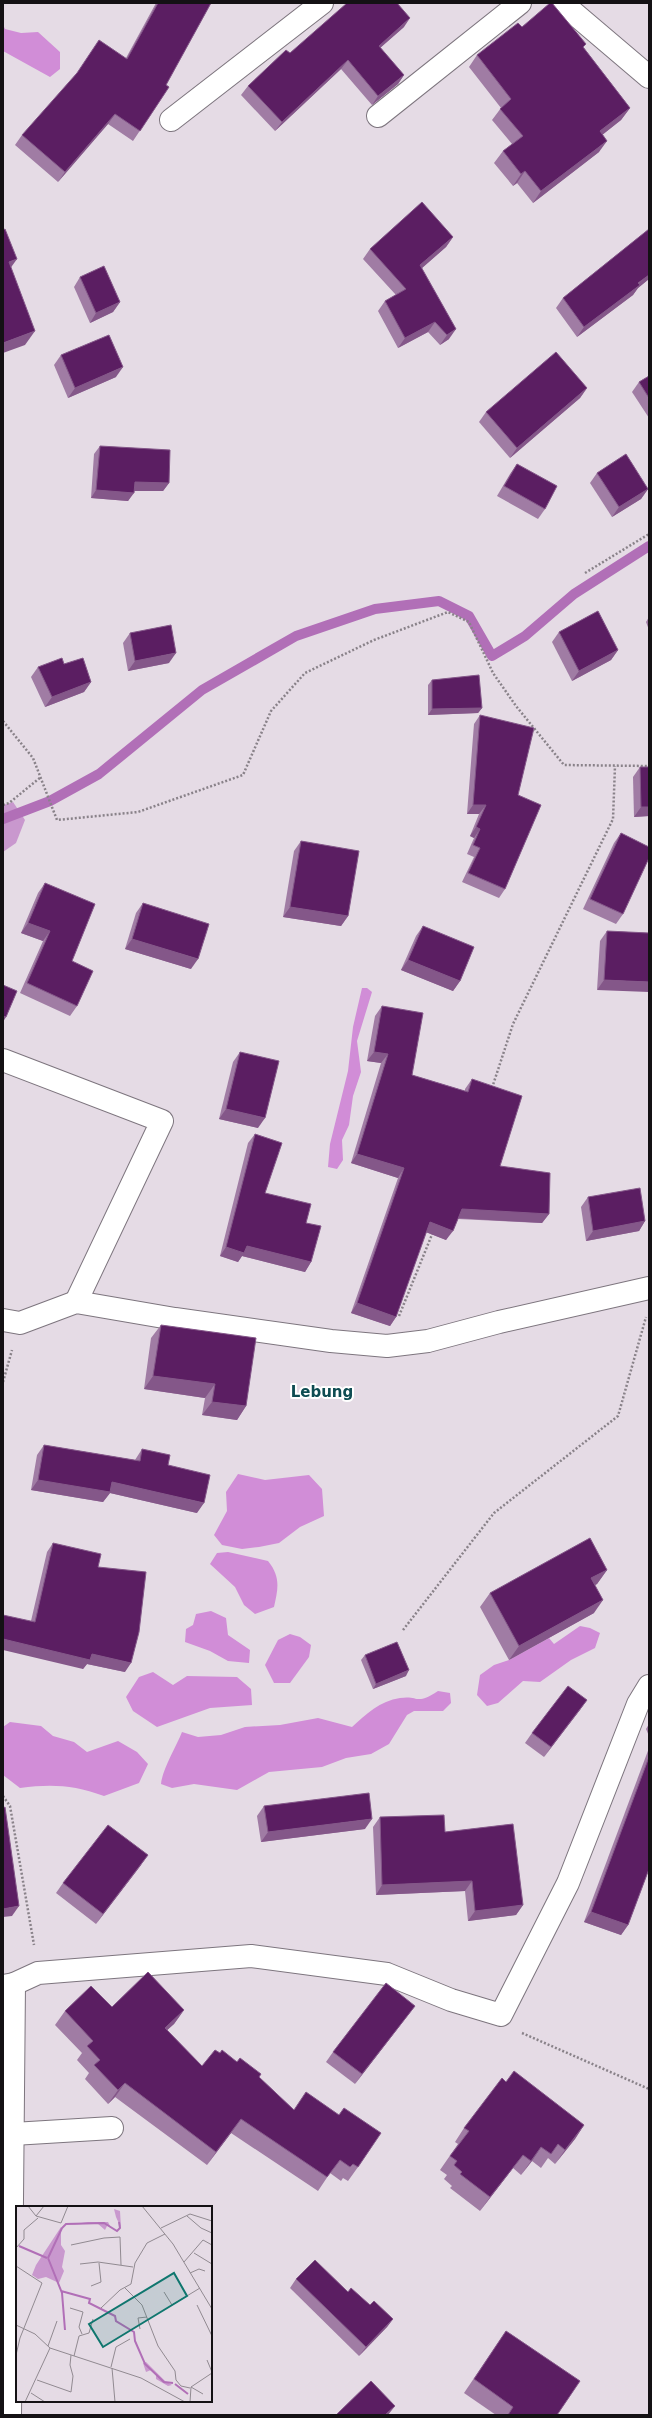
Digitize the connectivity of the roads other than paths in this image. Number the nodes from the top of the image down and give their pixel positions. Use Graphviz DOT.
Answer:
graph roads {
  1 [pos="322,3"];
  2 [pos="520,3"];
  3 [pos="562,3"];
  4 [pos="649,77"];
  5 [pos="378,116"];
  6 [pos="171,120"];
  7 [pos="3,1060"];
  8 [pos="649,1288"];
  9 [pos="76,1302"];
  10 [pos="11,1321"];
  11 [pos="649,1686"];
  12 [pos="9,1985"];
  13 [pos="112,2128"];
  14 [pos="13,2134"];
  15 [pos="10,2415"];
  1 -- 6 [label="street"];
  2 -- 5 [label="street"];
  3 -- 4 [label="street"];
  7 -- 9 [label="street"];
  8 -- 9 [label="street"];
  9 -- 10 [label="street"];
  11 -- 12 [label="street"];
  12 -- 14 [label="street"];
  13 -- 14 [label="street"];
  14 -- 15 [label="street"];
}
